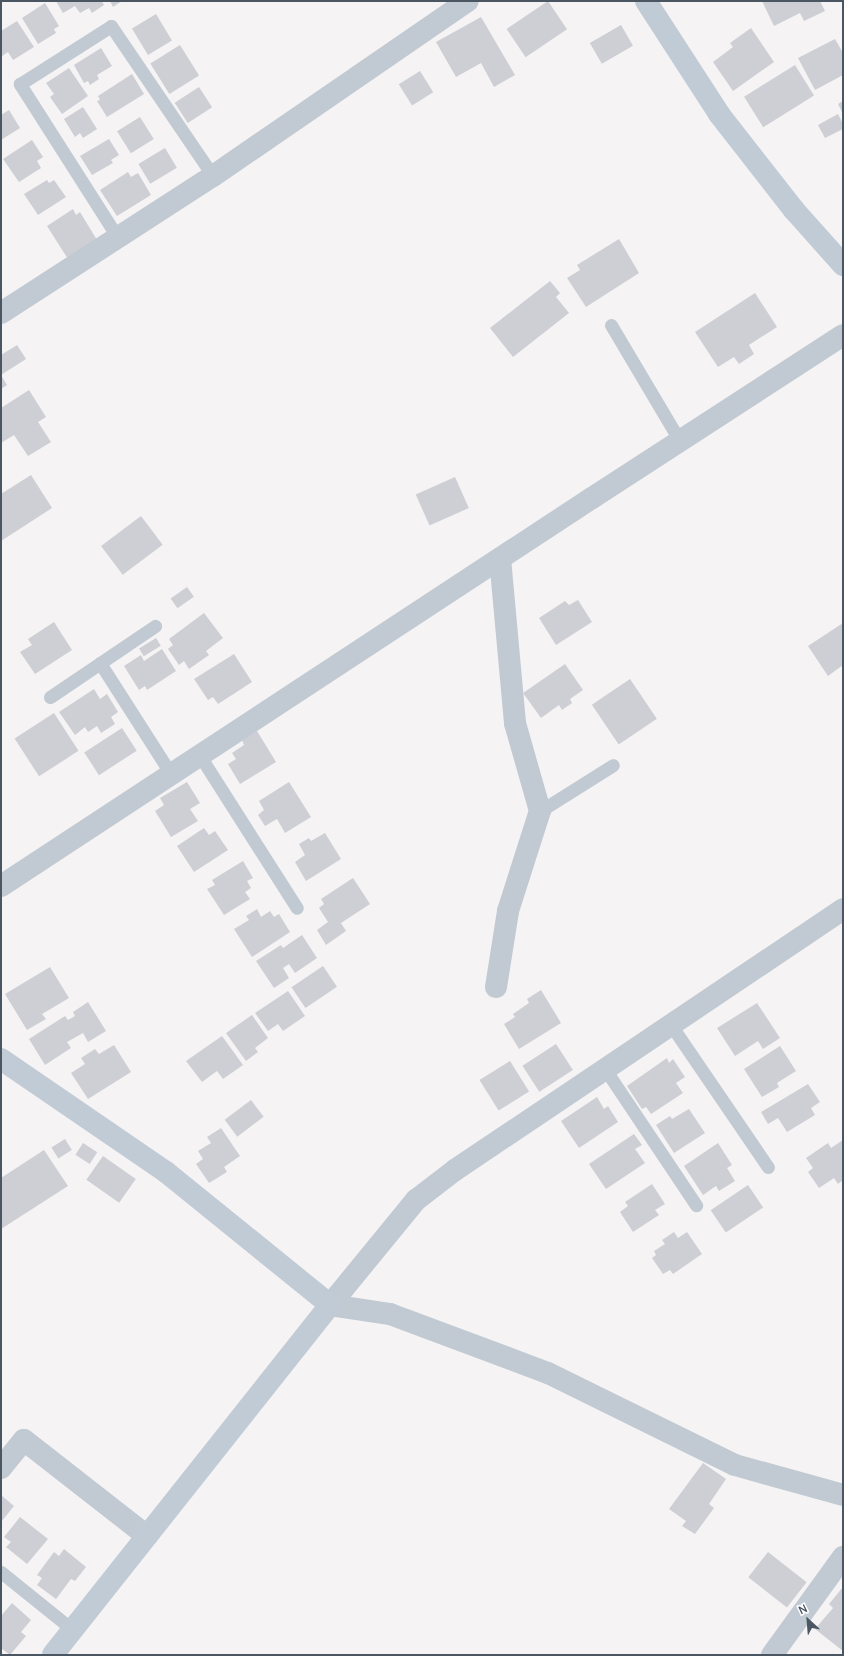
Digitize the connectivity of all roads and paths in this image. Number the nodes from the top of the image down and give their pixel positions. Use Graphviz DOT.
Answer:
graph roads {
  1 [pos="468,1"];
  2 [pos="646,1"];
  3 [pos="213,176"];
  4 [pos="118,238"];
  5 [pos="843,265"];
  6 [pos="1,313"];
  7 [pos="611,326"];
  8 [pos="843,335"];
  9 [pos="680,441"];
  10 [pos="500,558"];
  11 [pos="155,626"];
  12 [pos="100,663"];
  13 [pos="50,697"];
  14 [pos="200,756"];
  15 [pos="613,765"];
  16 [pos="171,774"];
  17 [pos="540,811"];
  18 [pos="1,886"];
  19 [pos="297,908"];
  20 [pos="843,909"];
  21 [pos="496,987"];
  22 [pos="671,1024"];
  23 [pos="1,1059"];
  24 [pos="606,1069"];
  25 [pos="768,1167"];
  26 [pos="696,1205"];
  27 [pos="330,1305"];
  28 [pos="1,1468"];
  29 [pos="843,1495"];
  30 [pos="147,1536"];
  31 [pos="843,1557"];
  32 [pos="1,1572"];
  33 [pos="73,1630"];
  34 [pos="53,1655"];
  35 [pos="772,1655"];
  1 -- 3 [label="street"];
  2 -- 5 [label="street"];
  3 -- 4 [label="street"];
  3 -- 4 [label="lane"];
  4 -- 6 [label="street"];
  7 -- 9 [label="lane"];
  8 -- 9 [label="street"];
  9 -- 10 [label="street"];
  10 -- 14 [label="street"];
  10 -- 17 [label="street"];
  11 -- 12 [label="lane"];
  12 -- 13 [label="lane"];
  12 -- 16 [label="lane"];
  14 -- 16 [label="street"];
  14 -- 19 [label="lane"];
  15 -- 17 [label="lane"];
  16 -- 18 [label="street"];
  17 -- 21 [label="street"];
  20 -- 22 [label="street"];
  22 -- 24 [label="street"];
  22 -- 25 [label="lane"];
  23 -- 27 [label="street"];
  24 -- 26 [label="lane"];
  24 -- 27 [label="street"];
  27 -- 29 [label="street"];
  27 -- 30 [label="street"];
  28 -- 30 [label="street"];
  30 -- 33 [label="street"];
  31 -- 35 [label="street"];
  32 -- 33 [label="lane"];
  33 -- 34 [label="street"];
}
